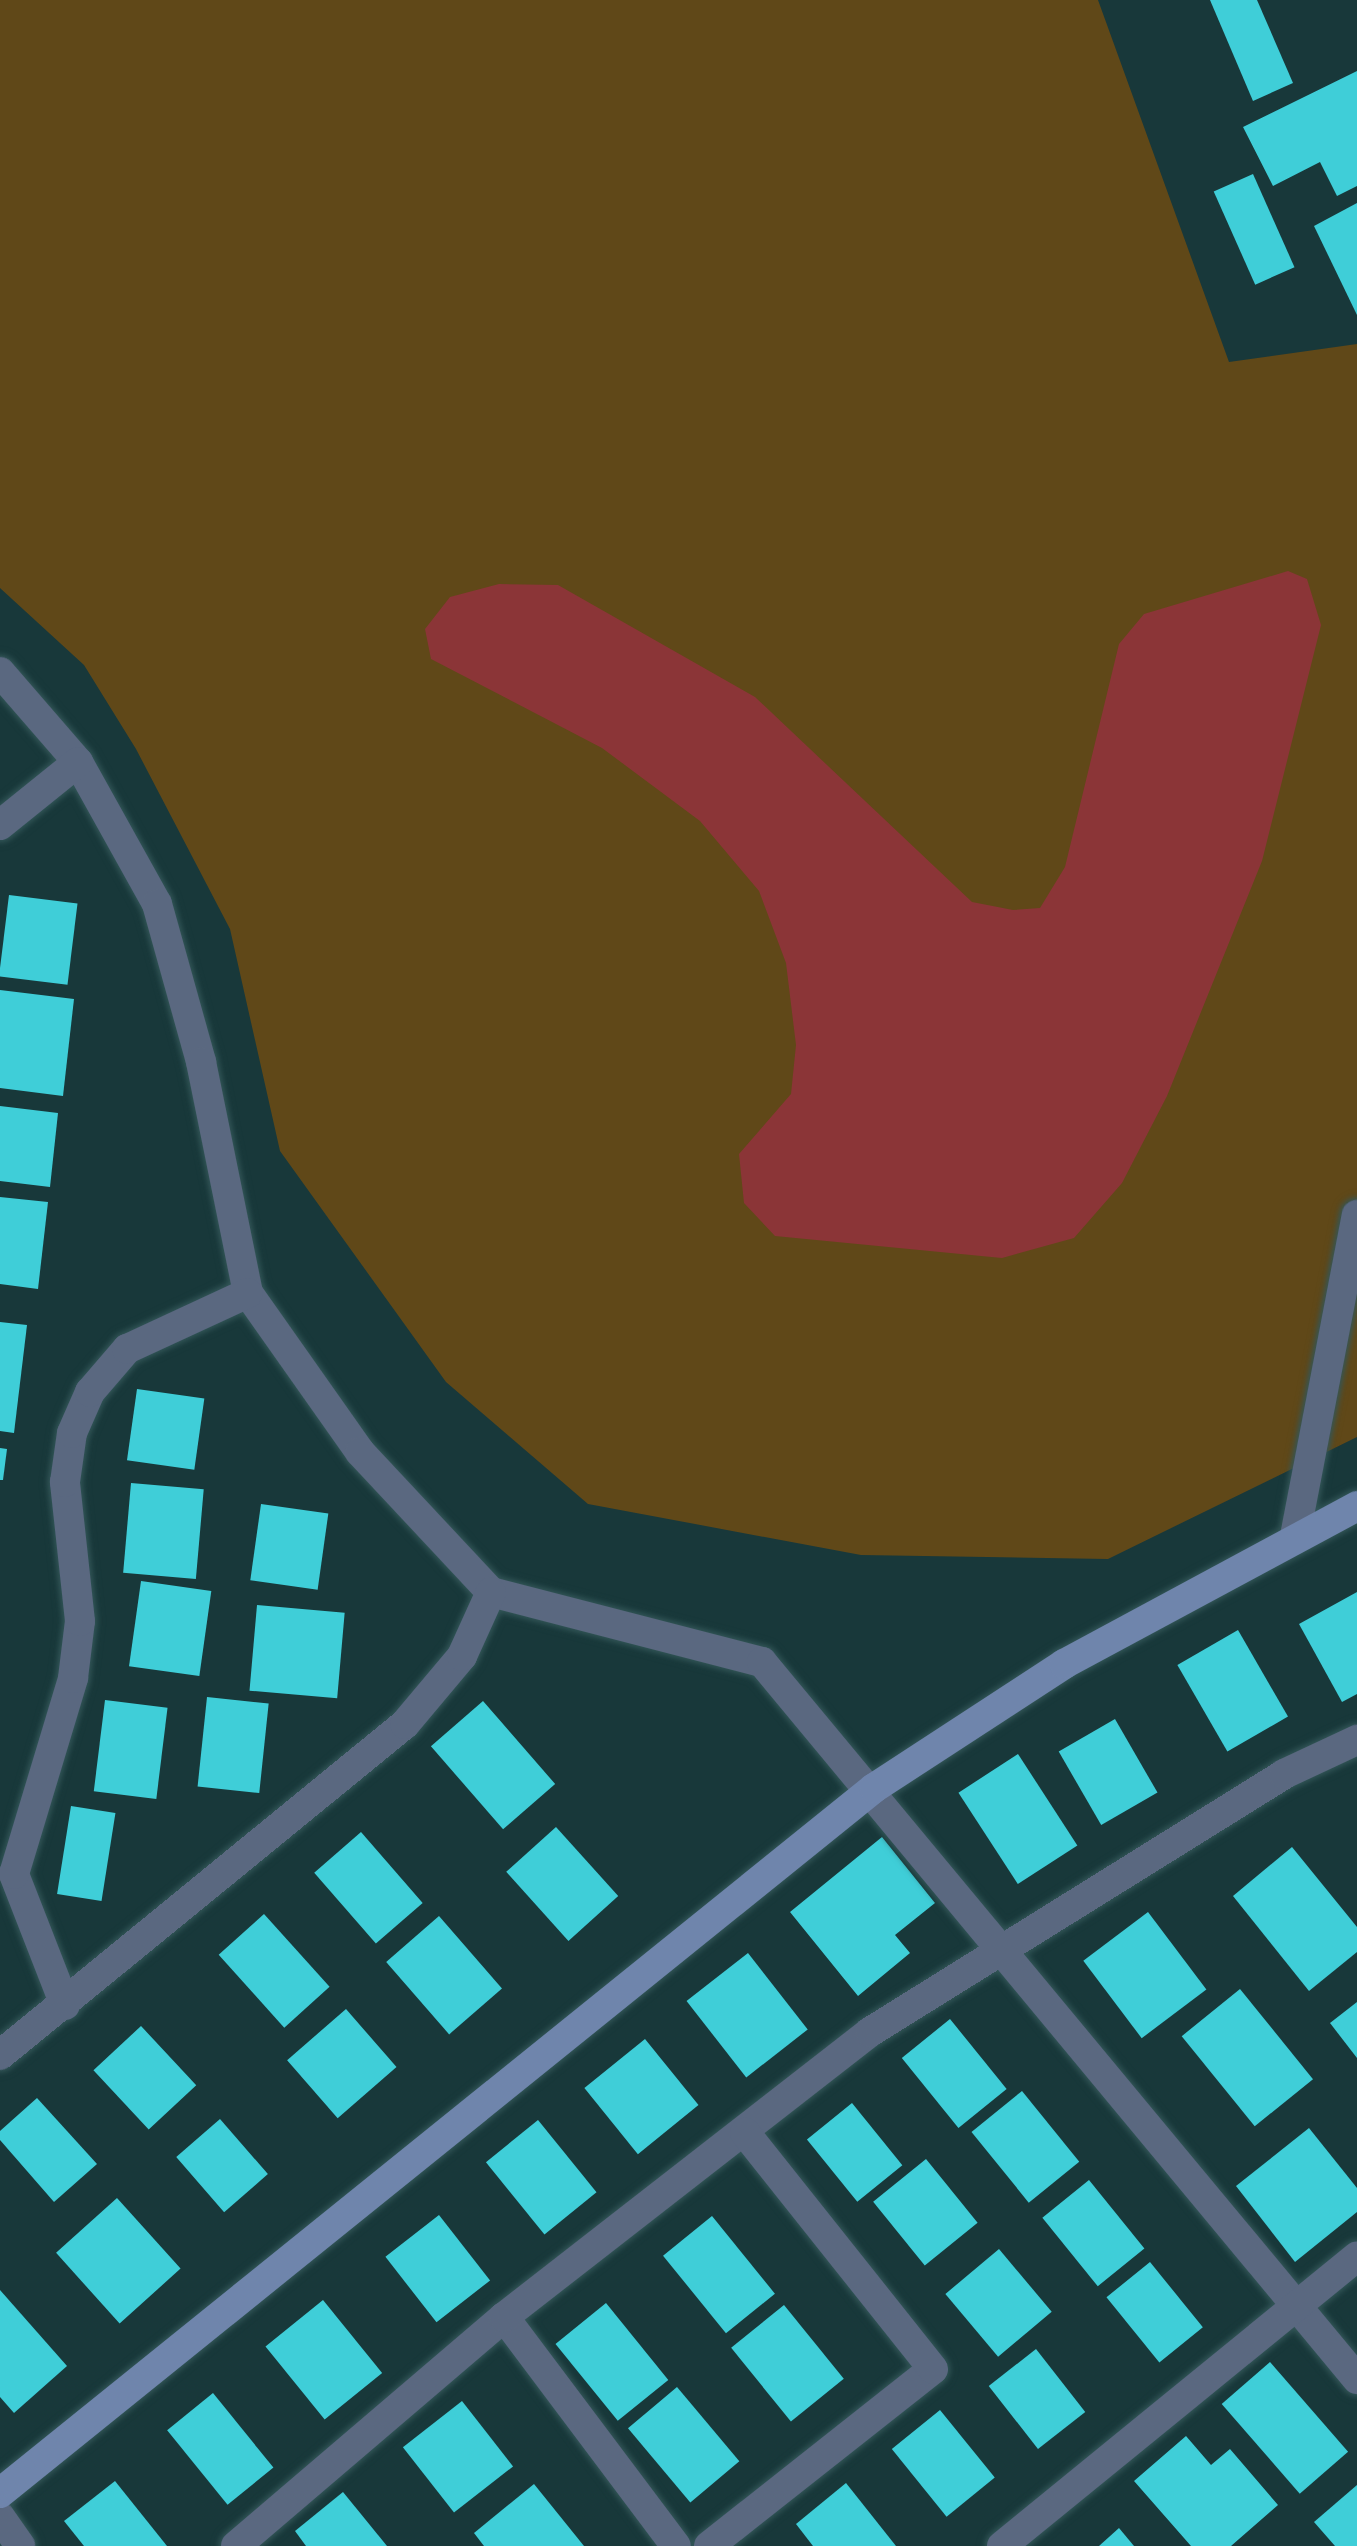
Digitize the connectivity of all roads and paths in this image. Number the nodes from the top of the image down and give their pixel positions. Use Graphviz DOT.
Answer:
graph roads {
  1 [pos="0,672"];
  2 [pos="78,762"];
  3 [pos="0,825"];
  4 [pos="1357,1215"];
  5 [pos="248,1293"];
  6 [pos="1357,1506"];
  7 [pos="1295,1537"];
  8 [pos="491,1592"];
  9 [pos="1357,1740"];
  10 [pos="874,1788"];
  11 [pos="1002,1948"];
  12 [pos="65,2005"];
  13 [pos="0,2055"];
  14 [pos="745,2133"];
  15 [pos="1357,2256"];
  16 [pos="1298,2308"];
  17 [pos="504,2318"];
  18 [pos="1357,2379"];
  19 [pos="0,2493"];
  20 [pos="0,2517"];
  21 [pos="244,2544"];
  22 [pos="20,2546"];
  23 [pos="676,2546"];
  24 [pos="709,2546"];
  25 [pos="1002,2546"];
  1 -- 2 [label="street"];
  2 -- 3 [label="street"];
  2 -- 5 [label="street"];
  4 -- 7 [label="street"];
  5 -- 8 [label="street"];
  5 -- 12 [label="street"];
  6 -- 7 [label="street"];
  7 -- 10 [label="street"];
  8 -- 10 [label="street"];
  8 -- 12 [label="street"];
  9 -- 11 [label="street"];
  10 -- 11 [label="street"];
  10 -- 19 [label="street"];
  11 -- 14 [label="street"];
  11 -- 16 [label="street"];
  12 -- 13 [label="street"];
  14 -- 17 [label="street"];
  14 -- 24 [label="street"];
  15 -- 16 [label="street"];
  16 -- 18 [label="street"];
  16 -- 25 [label="street"];
  17 -- 21 [label="street"];
  17 -- 23 [label="street"];
  20 -- 22 [label="street"];
}
